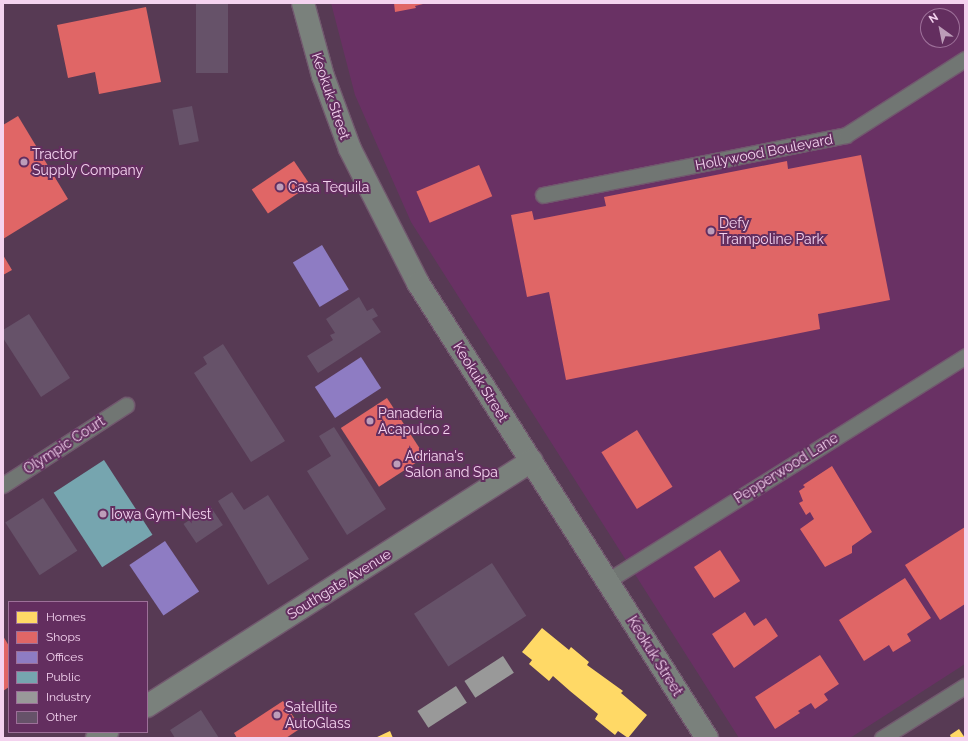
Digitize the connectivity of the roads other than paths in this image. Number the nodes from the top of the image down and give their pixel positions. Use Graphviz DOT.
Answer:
graph roads {
  1 [pos="303,3"];
  2 [pos="965,59"];
  3 [pos="543,195"];
  4 [pos="965,356"];
  5 [pos="126,405"];
  6 [pos="532,461"];
  7 [pos="3,485"];
  8 [pos="607,581"];
  9 [pos="965,686"];
  10 [pos="148,705"];
  11 [pos="707,738"];
  12 [pos="882,738"];
  1 -- 6 [label="street, Keokuk Street"];
  2 -- 3 [label="street, Hollywood Boulevard"];
  4 -- 8 [label="street, Pepperwood Lane"];
  5 -- 7 [label="street, Olympic Court"];
  6 -- 8 [label="street, Keokuk Street"];
  6 -- 10 [label="street, Southgate Avenue"];
  8 -- 11 [label="street, Keokuk Street"];
  9 -- 12 [label="street"];
}
